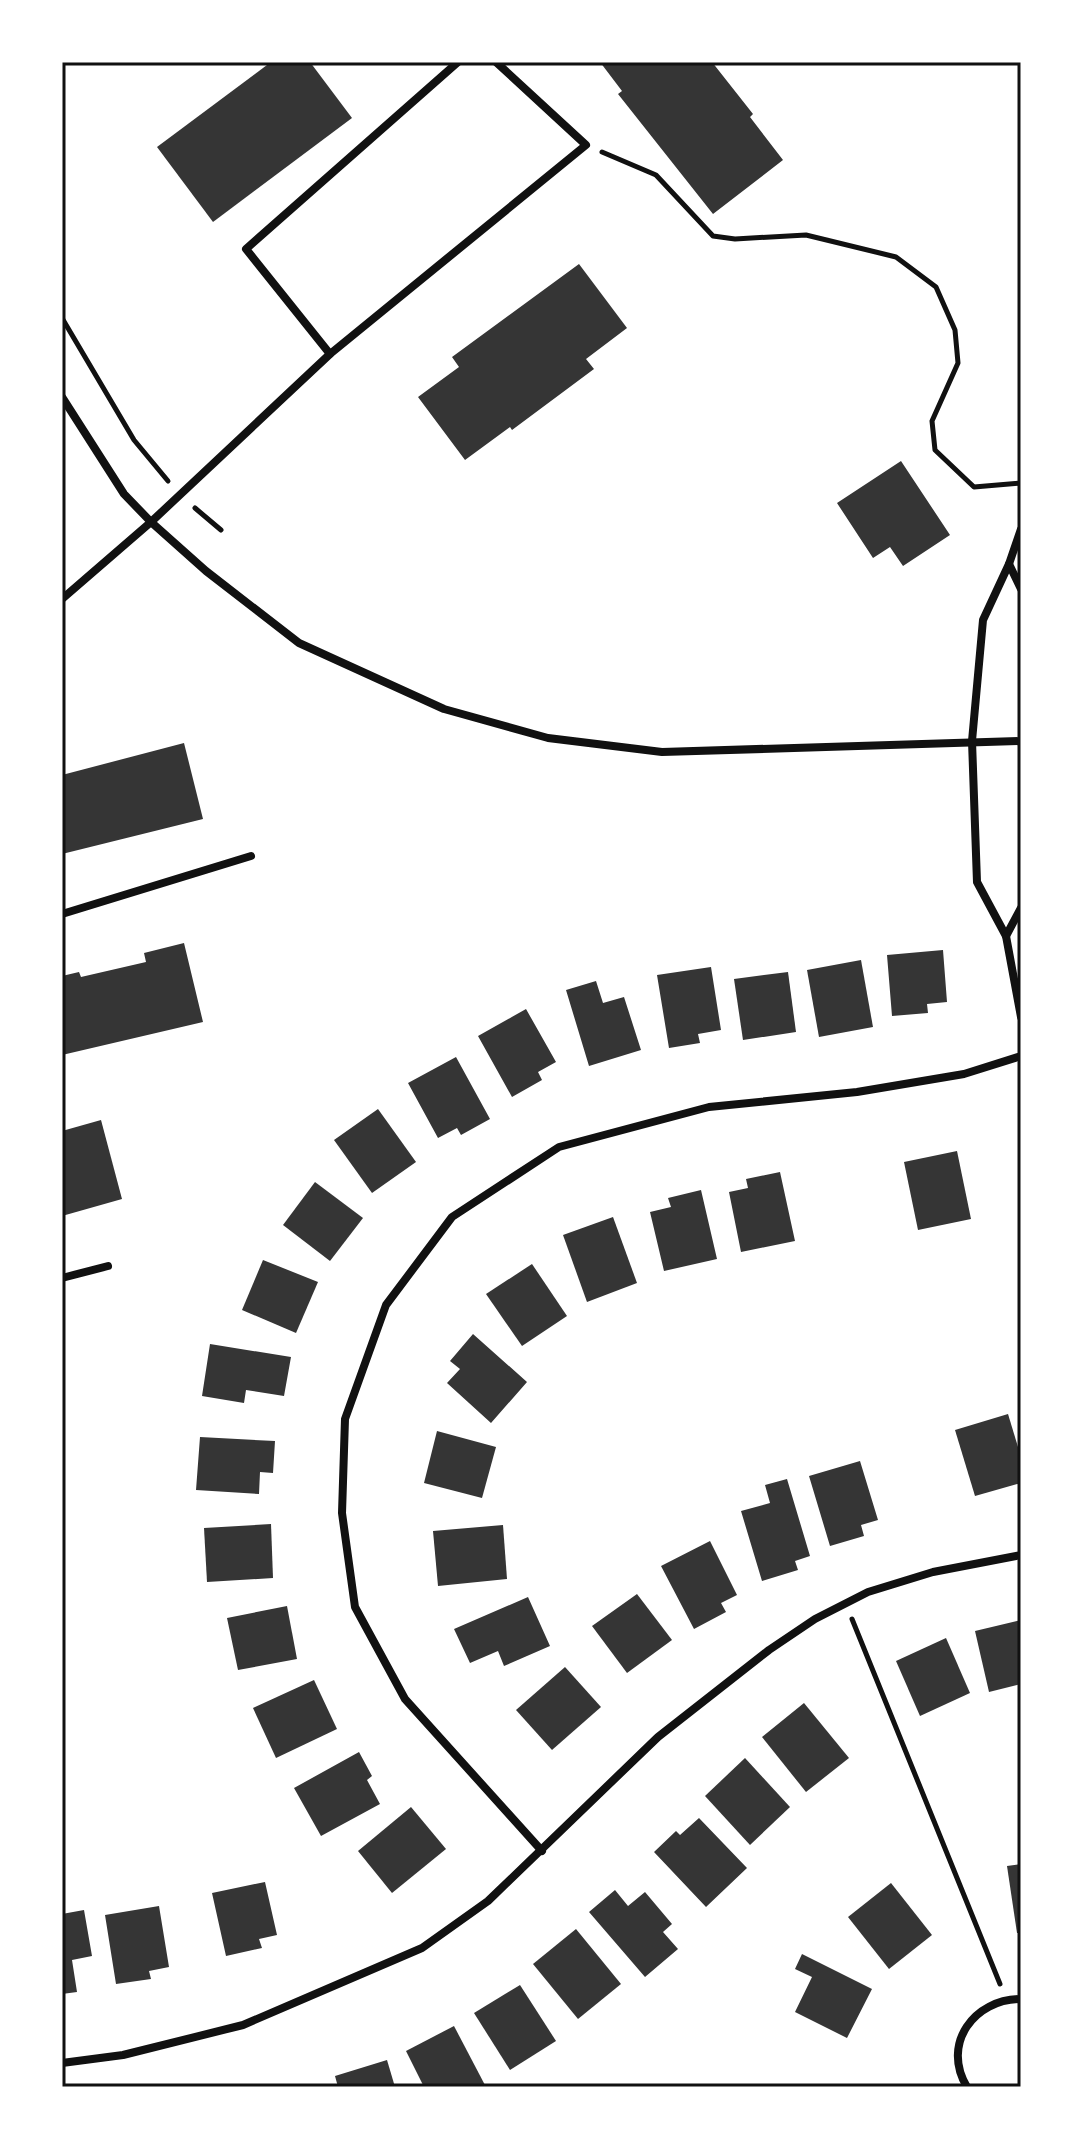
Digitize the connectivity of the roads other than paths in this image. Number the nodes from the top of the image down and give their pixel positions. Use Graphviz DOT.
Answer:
graph roads {
  1 [pos="458,62"];
  2 [pos="496,62"];
  3 [pos="330,354"];
  4 [pos="62,397"];
  5 [pos="151,522"];
  6 [pos="1021,529"];
  7 [pos="1009,564"];
  8 [pos="1021,589"];
  9 [pos="62,599"];
  10 [pos="972,741"];
  11 [pos="1021,741"];
  12 [pos="251,856"];
  13 [pos="1021,908"];
  14 [pos="62,914"];
  15 [pos="1006,936"];
  16 [pos="1021,1017"];
  17 [pos="1021,1056"];
  18 [pos="108,1266"];
  19 [pos="62,1278"];
  20 [pos="1021,1555"];
  21 [pos="542,1851"];
  22 [pos="1021,1999"];
  23 [pos="62,2063"];
  24 [pos="967,2087"];
  1 -- 3 [label="street"];
  2 -- 3 [label="street"];
  3 -- 5 [label="street"];
  4 -- 5 [label="street"];
  5 -- 9 [label="street"];
  5 -- 10 [label="street"];
  6 -- 7 [label="street"];
  7 -- 8 [label="street"];
  7 -- 10 [label="street"];
  10 -- 11 [label="street"];
  10 -- 15 [label="street"];
  12 -- 14 [label="street"];
  13 -- 15 [label="street"];
  15 -- 16 [label="street"];
  17 -- 21 [label="street"];
  18 -- 19 [label="street"];
  20 -- 21 [label="street"];
  21 -- 23 [label="street"];
  22 -- 24 [label="street"];
}
